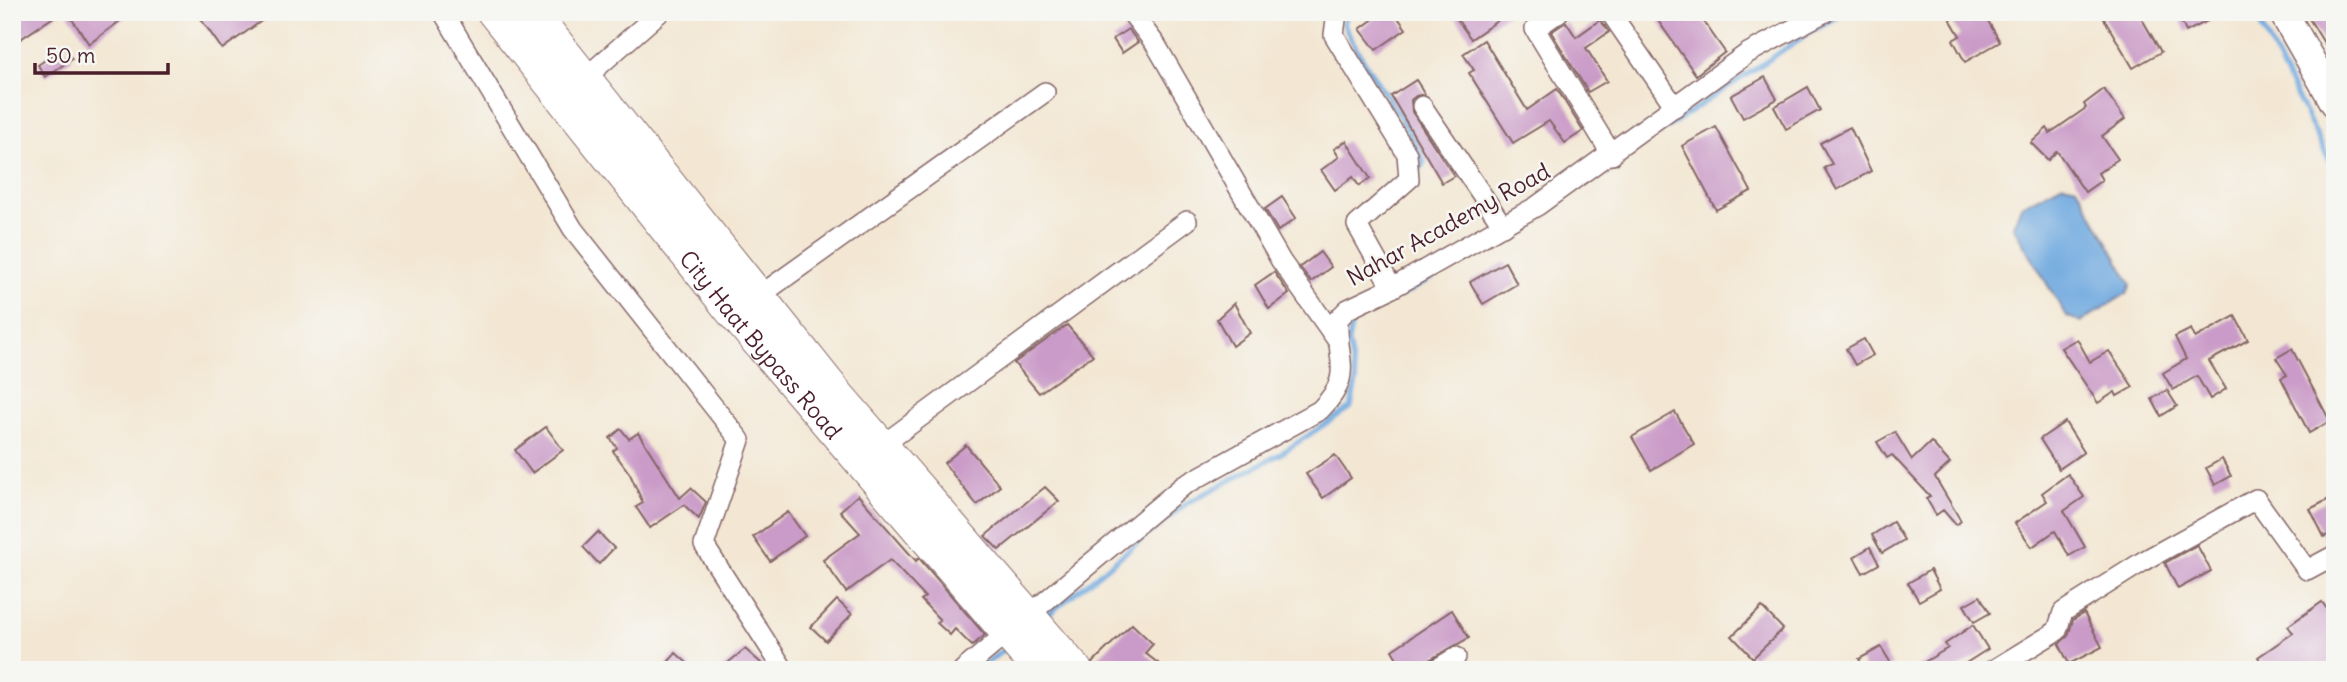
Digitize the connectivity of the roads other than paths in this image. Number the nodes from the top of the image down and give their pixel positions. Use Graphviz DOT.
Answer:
graph roads {
  1 [pos="443,12"];
  2 [pos="493,12"];
  3 [pos="532,12"];
  4 [pos="660,12"];
  5 [pos="1131,12"];
  6 [pos="1337,12"];
  7 [pos="1559,12"];
  8 [pos="1610,12"];
  9 [pos="1825,12"];
  10 [pos="2283,12"];
  11 [pos="1794,19"];
  12 [pos="585,78"];
  13 [pos="1045,93"];
  14 [pos="2335,103"];
  15 [pos="1422,106"];
  16 [pos="1675,107"];
  17 [pos="1612,155"];
  18 [pos="1187,221"];
  19 [pos="1503,226"];
  20 [pos="1392,288"];
  21 [pos="759,296"];
  22 [pos="1337,340"];
  23 [pos="881,446"];
  24 [pos="2335,555"];
  25 [pos="1017,623"];
  26 [pos="1456,657"];
  27 [pos="784,670"];
  28 [pos="962,670"];
  29 [pos="1039,670"];
  30 [pos="1076,670"];
  31 [pos="1435,670"];
  32 [pos="1993,670"];
  1 -- 27 [label="street"];
  2 -- 25 [label="main road, City Haat Bypass Road"];
  3 -- 12 [label="main road, City Haat Bypass Road"];
  4 -- 12 [label="street"];
  5 -- 22 [label="street"];
  6 -- 20 [label="street"];
  7 -- 17 [label="street"];
  8 -- 16 [label="street"];
  9 -- 11 [label="street, Nahar Academy Road"];
  10 -- 14 [label="street"];
  11 -- 16 [label="street, Nahar Academy Road"];
  12 -- 21 [label="main road, City Haat Bypass Road"];
  13 -- 21 [label="street"];
  15 -- 19 [label="street"];
  16 -- 17 [label="street, Nahar Academy Road"];
  17 -- 19 [label="street, Nahar Academy Road"];
  18 -- 23 [label="street"];
  19 -- 20 [label="street, Nahar Academy Road"];
  20 -- 22 [label="street, Nahar Academy Road"];
  21 -- 23 [label="main road, City Haat Bypass Road"];
  22 -- 25 [label="street, Nahar Academy Road"];
  23 -- 25 [label="main road, City Haat Bypass Road"];
  24 -- 32 [label="street"];
  25 -- 28 [label="street, Nahar Academy Road"];
  25 -- 29 [label="main road, City Haat Bypass Road"];
  25 -- 30 [label="main road, City Haat Bypass Road"];
  26 -- 31 [label="street"];
}
